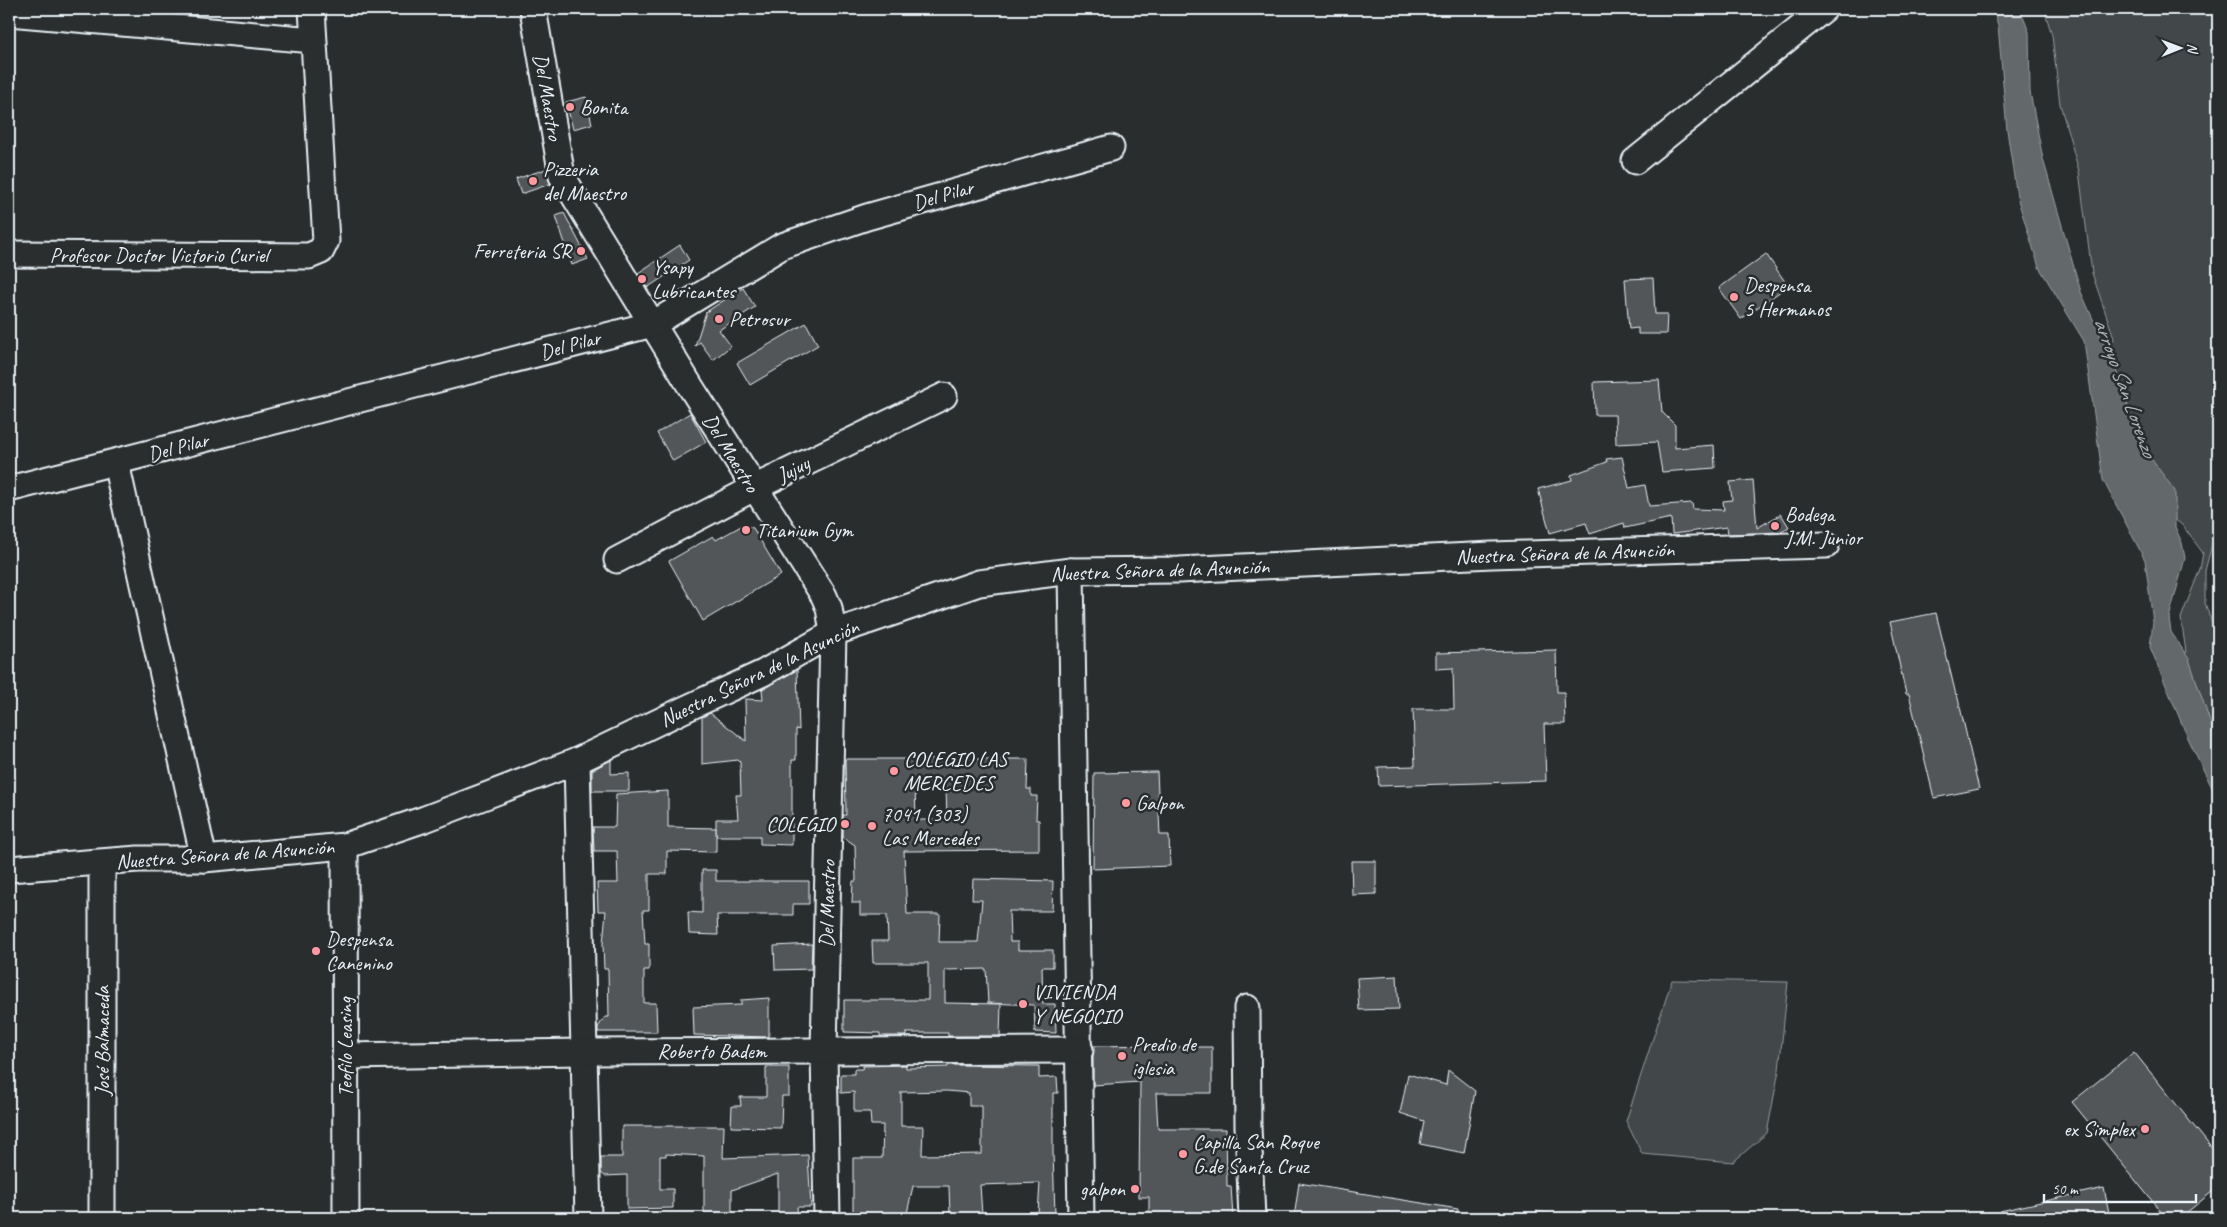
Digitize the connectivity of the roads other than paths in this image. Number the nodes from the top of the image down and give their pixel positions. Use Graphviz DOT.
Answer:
graph roads {
  1 [pos="312,9"];
  2 [pos="533,9"];
  3 [pos="1824,9"];
  4 [pos="9,13"];
  5 [pos="313,40"];
  6 [pos="1111,148"];
  7 [pos="1635,161"];
  8 [pos="9,254"];
  9 [pos="653,324"];
  10 [pos="944,396"];
  11 [pos="116,463"];
  12 [pos="754,488"];
  13 [pos="9,489"];
  14 [pos="1826,545"];
  15 [pos="617,560"];
  16 [pos="1071,571"];
  17 [pos="833,633"];
  18 [pos="577,761"];
  19 [pos="345,846"];
  20 [pos="204,859"];
  21 [pos="102,863"];
  22 [pos="9,869"];
  23 [pos="1247,1008"];
  24 [pos="1080,1050"];
  25 [pos="824,1051"];
  26 [pos="584,1052"];
  27 [pos="345,1056"];
  28 [pos="102,1218"];
  29 [pos="346,1218"];
  30 [pos="588,1218"];
  31 [pos="827,1218"];
  32 [pos="1081,1218"];
  33 [pos="1252,1218"];
  1 -- 5 [label="street"];
  2 -- 9 [label="street, Del Maestro"];
  3 -- 7 [label="street"];
  4 -- 5 [label="street"];
  5 -- 8 [label="street, Profesor Doctor Victorio Curiel"];
  6 -- 9 [label="street, Del Pilar"];
  9 -- 11 [label="street, Del Pilar"];
  9 -- 12 [label="street, Del Maestro"];
  10 -- 12 [label="street, Jujuy"];
  11 -- 13 [label="street, Del Pilar"];
  11 -- 20 [label="street"];
  12 -- 15 [label="street, Jujuy"];
  12 -- 17 [label="street, Del Maestro"];
  14 -- 16 [label="street, Nuestra Señora de la Asunción"];
  16 -- 17 [label="street, Nuestra Señora de la Asunción"];
  16 -- 24 [label="street"];
  17 -- 18 [label="street, Nuestra Señora de la Asunción"];
  17 -- 25 [label="street, Del Maestro"];
  18 -- 19 [label="street, Nuestra Señora de la Asunción"];
  18 -- 26 [label="street"];
  19 -- 20 [label="street, Nuestra Señora de la Asunción"];
  19 -- 27 [label="street, Teofilo Leasing"];
  20 -- 21 [label="street, Nuestra Señora de la Asunción"];
  21 -- 22 [label="street, Nuestra Señora de la Asunción"];
  21 -- 28 [label="street, José Balmaceda"];
  23 -- 33 [label="street"];
  24 -- 25 [label="street, Roberto Badem"];
  24 -- 32 [label="street"];
  25 -- 26 [label="street, Roberto Badem"];
  25 -- 31 [label="street, Del Maestro"];
  26 -- 27 [label="street, Roberto Badem"];
  26 -- 30 [label="street"];
  27 -- 29 [label="street, Teofilo Leasing"];
}
